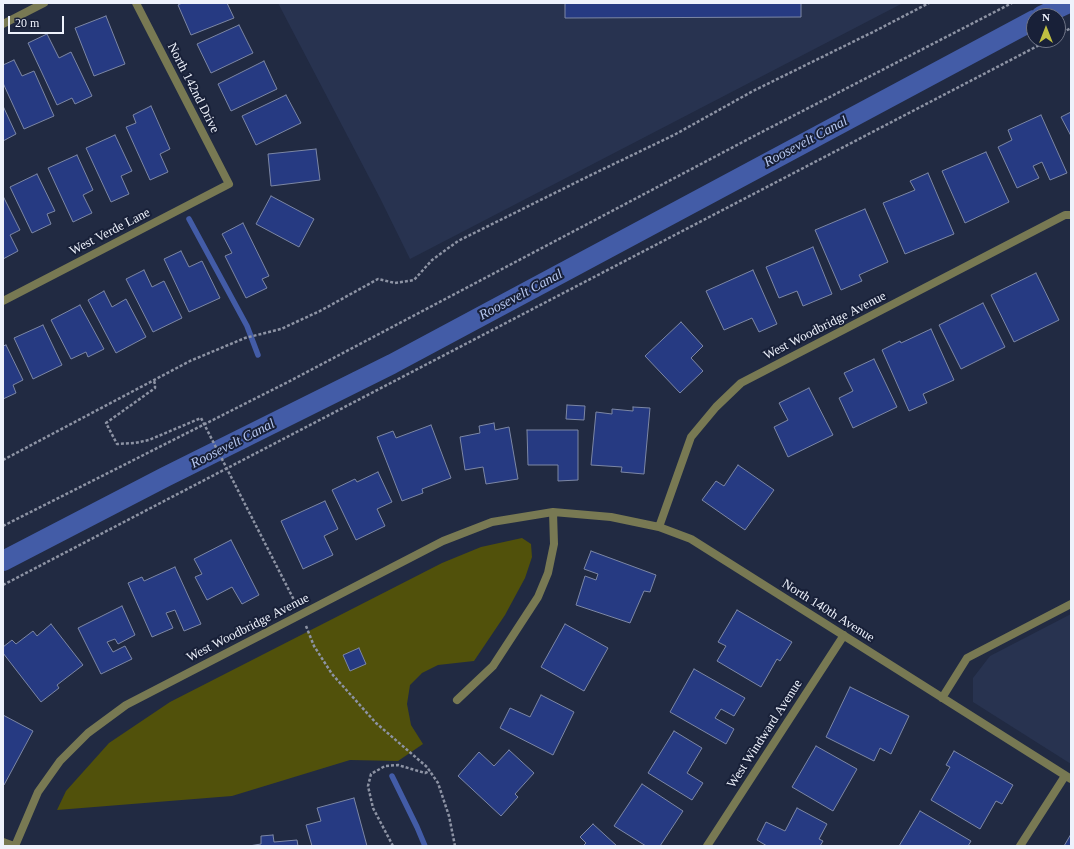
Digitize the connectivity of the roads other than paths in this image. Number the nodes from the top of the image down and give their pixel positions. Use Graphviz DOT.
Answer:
graph roads {
  1 [pos="44,3"];
  2 [pos="136,3"];
  3 [pos="3,24"];
  4 [pos="229,184"];
  5 [pos="1071,215"];
  6 [pos="3,301"];
  7 [pos="553,512"];
  8 [pos="659,527"];
  9 [pos="1071,604"];
  10 [pos="844,635"];
  11 [pos="942,698"];
  12 [pos="457,700"];
  13 [pos="1068,778"];
  14 [pos="3,842"];
  15 [pos="14,846"];
  16 [pos="707,846"];
  17 [pos="1020,846"];
  1 -- 3 [label="street"];
  2 -- 4 [label="street, North 142nd Drive"];
  4 -- 6 [label="street, West Verde Lane"];
  5 -- 8 [label="street, West Woodbridge Avenue"];
  7 -- 8 [label="street, North 140th Avenue"];
  7 -- 12 [label="street"];
  7 -- 15 [label="street, West Woodbridge Avenue"];
  8 -- 10 [label="street, North 140th Avenue"];
  9 -- 11 [label="street"];
  10 -- 11 [label="street, North 140th Avenue"];
  10 -- 16 [label="street, West Windward Avenue"];
  11 -- 13 [label="street, North 140th Avenue"];
  13 -- 17 [label="street"];
  14 -- 15 [label="street, West Woodbridge Avenue"];
}
